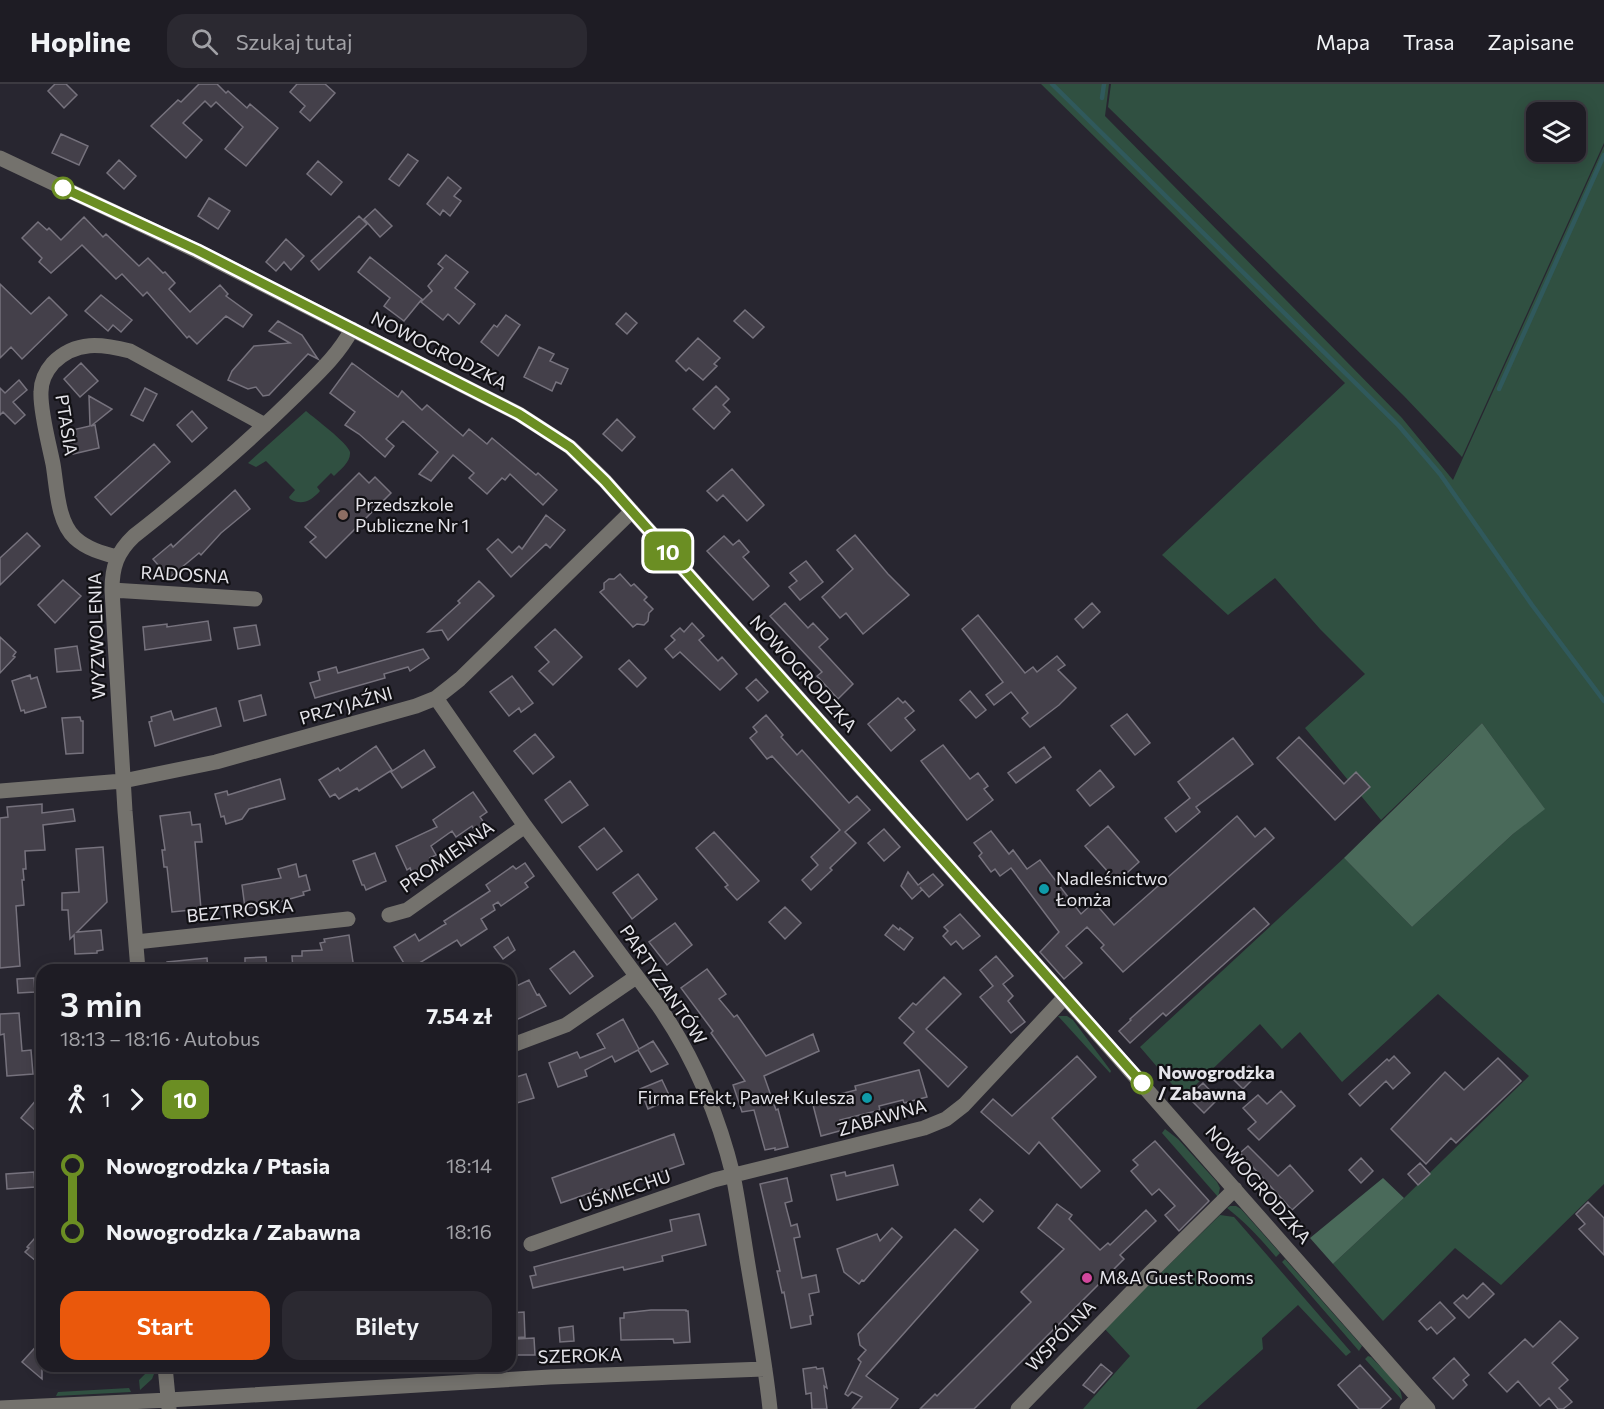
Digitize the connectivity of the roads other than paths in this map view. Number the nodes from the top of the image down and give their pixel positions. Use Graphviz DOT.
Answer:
graph roads {
  1 [pos="0,158"];
  2 [pos="352,329"];
  3 [pos="265,425"];
  4 [pos="632,511"];
  5 [pos="117,556"];
  6 [pos="112,590"];
  7 [pos="255,598"];
  8 [pos="436,698"];
  9 [pos="123,782"];
  10 [pos="0,791"];
  11 [pos="525,826"];
  12 [pos="389,915"];
  13 [pos="348,919"];
  14 [pos="136,942"];
  15 [pos="138,964"];
  16 [pos="636,977"];
  17 [pos="1065,997"];
  18 [pos="516,1044"];
  19 [pos="733,1176"];
  20 [pos="1235,1189"];
  21 [pos="531,1244"];
  22 [pos="765,1369"];
  23 [pos="166,1372"];
  24 [pos="1423,1403"];
  25 [pos="169,1405"];
  26 [pos="0,1408"];
  27 [pos="770,1409"];
  28 [pos="1018,1409"];
  29 [pos="1407,1409"];
  1 -- 2 [label="street, NOWOGRODZKA"];
  2 -- 3 [label="street, WYZWOLENIA"];
  2 -- 4 [label="street, NOWOGRODZKA"];
  3 -- 5 [label="street, WYZWOLENIA"];
  3 -- 5 [label="street, PTASIA"];
  4 -- 8 [label="street, PRZYJAŹNI"];
  4 -- 17 [label="street, NOWOGRODZKA"];
  5 -- 6 [label="street, WYZWOLENIA"];
  6 -- 7 [label="street, RADOSNA"];
  6 -- 9 [label="street, WYZWOLENIA"];
  8 -- 9 [label="street, PRZYJAŹNI"];
  8 -- 11 [label="street, PARTYZANTÓW"];
  9 -- 10 [label="street, PRZYJAŹNI"];
  9 -- 14 [label="street, WYZWOLENIA"];
  11 -- 12 [label="street, PROMIENNA"];
  11 -- 16 [label="street, PARTYZANTÓW"];
  13 -- 14 [label="street, BEZTROSKA"];
  14 -- 15 [label="street, WYZWOLENIA"];
  16 -- 18 [label="street"];
  16 -- 19 [label="street, PARTYZANTÓW"];
  17 -- 19 [label="street, ZABAWNA"];
  17 -- 20 [label="street, NOWOGRODZKA"];
  19 -- 21 [label="street, UŚMIECHU"];
  19 -- 22 [label="street, PARTYZANTÓW"];
  20 -- 24 [label="street, NOWOGRODZKA"];
  20 -- 28 [label="street, WSPÓLNA"];
  22 -- 25 [label="street, SZEROKA"];
  22 -- 27 [label="street, PARTYZANTÓW"];
  23 -- 25 [label="street"];
  24 -- 29 [label="street"];
  25 -- 26 [label="street, SZEROKA"];
}
